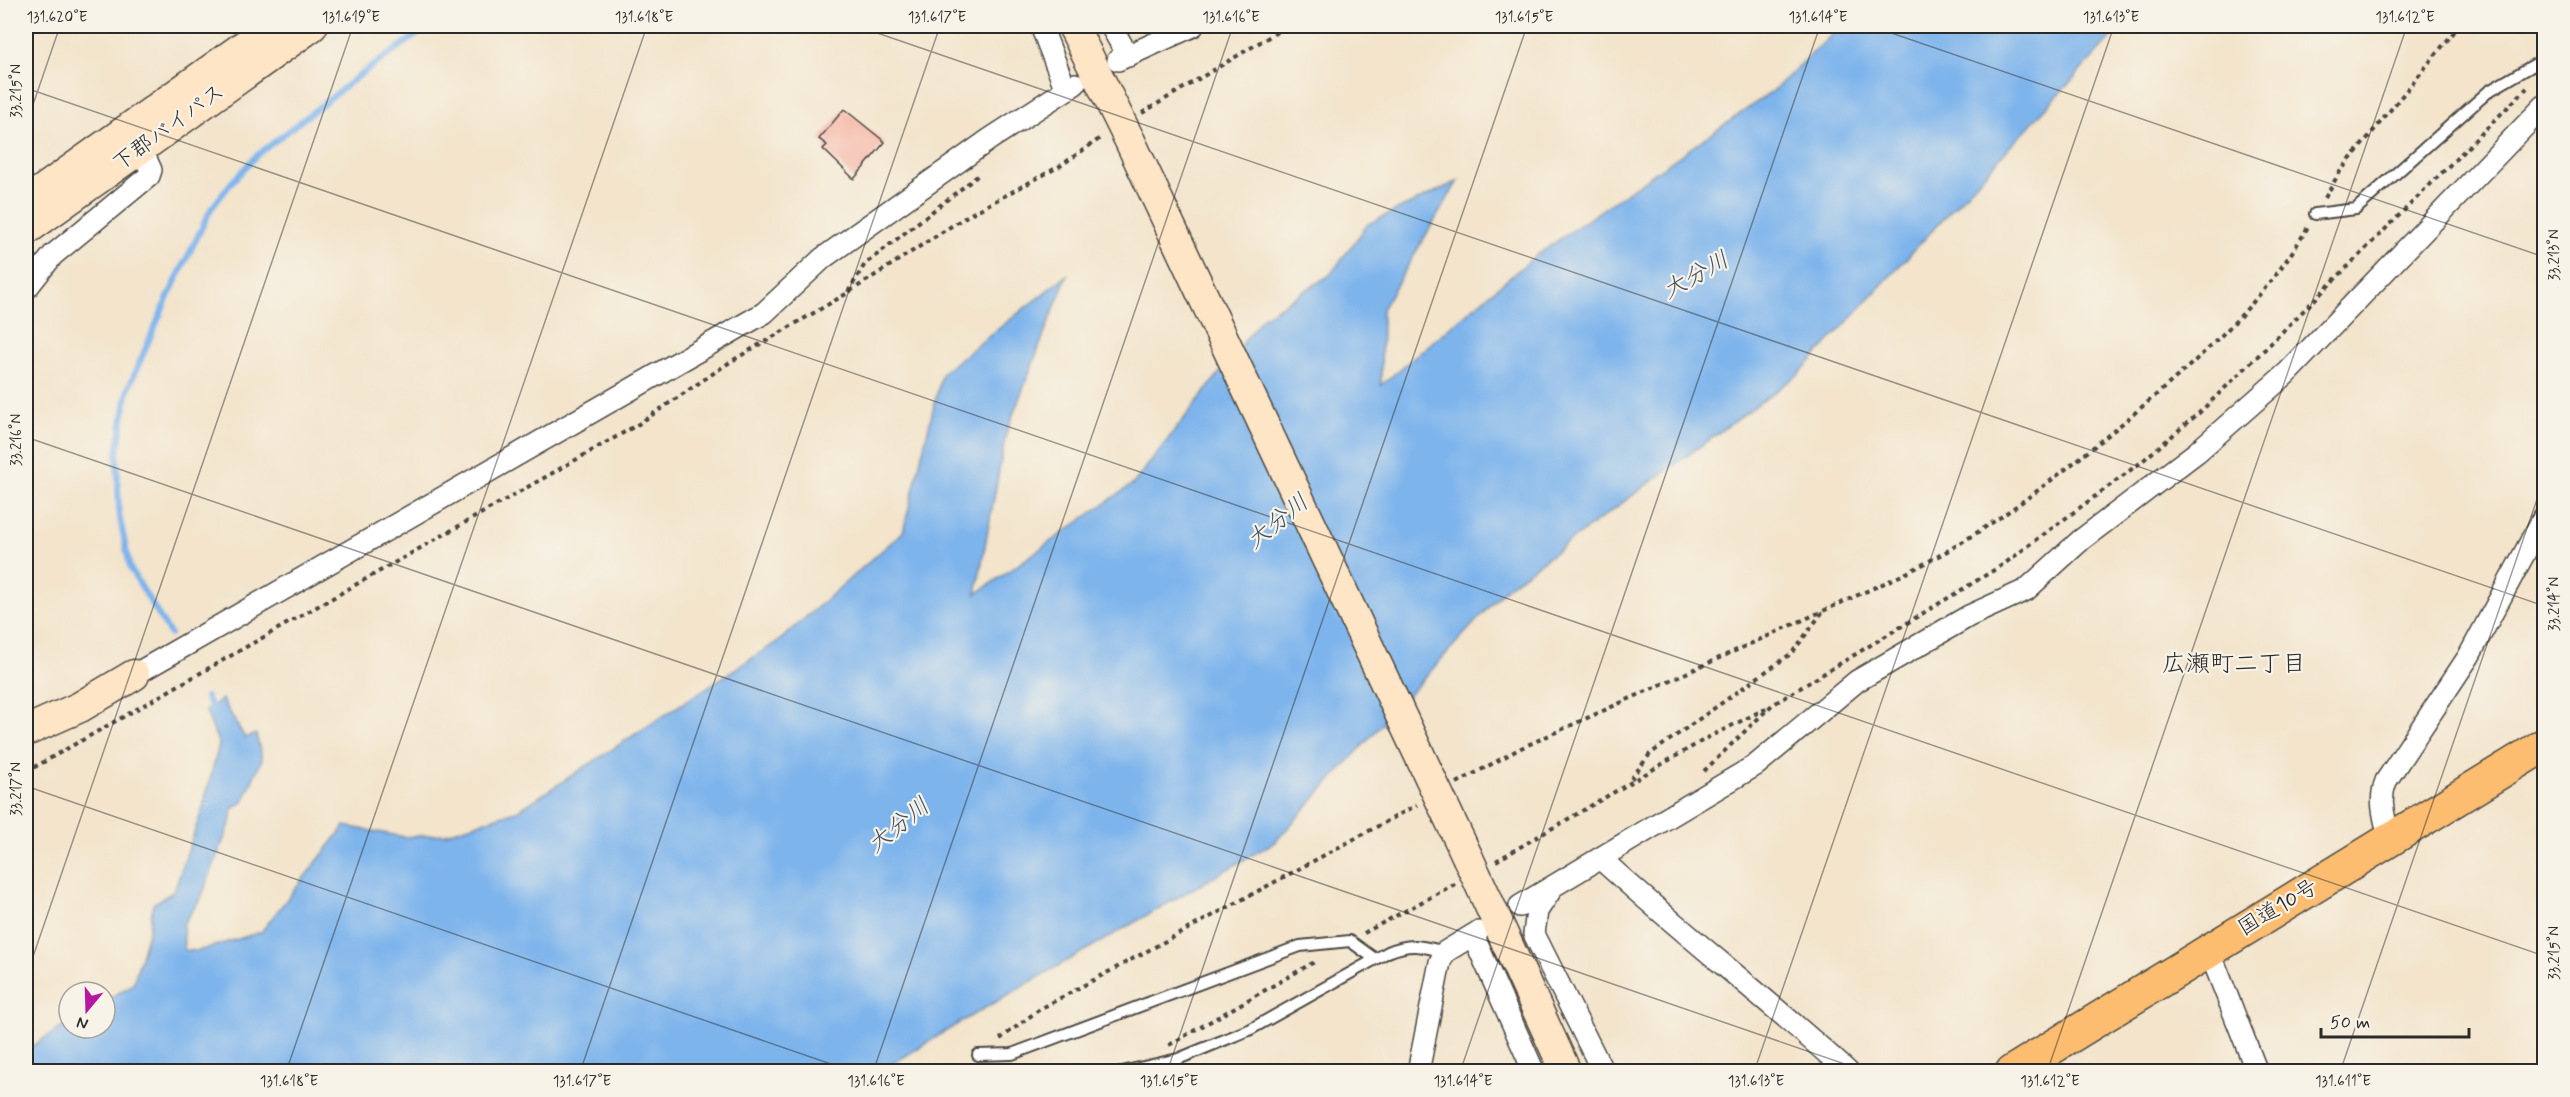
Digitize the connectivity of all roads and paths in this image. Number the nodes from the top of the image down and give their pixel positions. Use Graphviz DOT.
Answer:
graph roads {
  1 [pos="312,26"];
  2 [pos="1041,26"];
  3 [pos="1073,26"];
  4 [pos="1111,26"];
  5 [pos="1193,26"];
  6 [pos="1287,26"];
  7 [pos="2459,26"];
  8 [pos="263,28"];
  9 [pos="2544,59"];
  10 [pos="2528,87"];
  11 [pos="2544,106"];
  12 [pos="1127,133"];
  13 [pos="141,148"];
  14 [pos="984,170"];
  15 [pos="26,202"];
  16 [pos="2315,214"];
  17 [pos="26,230"];
  18 [pos="26,289"];
  19 [pos="846,294"];
  20 [pos="2544,517"];
  21 [pos="1825,610"];
  22 [pos="134,675"];
  23 [pos="1772,705"];
  24 [pos="26,731"];
  25 [pos="2544,745"];
  26 [pos="26,772"];
  27 [pos="1699,776"];
  28 [pos="1630,782"];
  29 [pos="1448,788"];
  30 [pos="1427,799"];
  31 [pos="2390,841"];
  32 [pos="1599,858"];
  33 [pos="1472,866"];
  34 [pos="1558,884"];
  35 [pos="1520,906"];
  36 [pos="1350,941"];
  37 [pos="2210,950"];
  38 [pos="1445,952"];
  39 [pos="1375,959"];
  40 [pos="1165,1047"];
  41 [pos="978,1054"];
  42 [pos="955,1071"];
  43 [pos="1122,1071"];
  44 [pos="1418,1071"];
  45 [pos="1534,1071"];
  46 [pos="1566,1071"];
  47 [pos="1603,1071"];
  48 [pos="1848,1071"];
  49 [pos="2012,1071"];
  50 [pos="2257,1071"];
  1 -- 13 [label="street, 下郡バイパス"];
  2 -- 22 [label="street"];
  3 -- 12 [label="street"];
  4 -- 5 [label="street"];
  6 -- 12 [label="path"];
  7 -- 16 [label="path"];
  8 -- 15 [label="street"];
  9 -- 16 [label="lane"];
  10 -- 23 [label="path"];
  11 -- 32 [label="street"];
  12 -- 19 [label="path"];
  12 -- 33 [label="street, bridge"];
  13 -- 17 [label="street, 下郡バイパス"];
  13 -- 18 [label="street"];
  14 -- 19 [label="path"];
  16 -- 21 [label="path"];
  19 -- 26 [label="path"];
  20 -- 31 [label="street"];
  21 -- 28 [label="path"];
  21 -- 29 [label="path"];
  22 -- 24 [label="street"];
  23 -- 27 [label="path"];
  23 -- 28 [label="path"];
  25 -- 31 [label="highway, 国道10号"];
  28 -- 33 [label="path"];
  30 -- 41 [label="path"];
  31 -- 37 [label="highway, 国道10号"];
  32 -- 34 [label="street"];
  32 -- 48 [label="street"];
  33 -- 36 [label="path"];
  33 -- 46 [label="street"];
  34 -- 35 [label="street"];
  34 -- 47 [label="street"];
  36 -- 39 [label="lane"];
  36 -- 40 [label="path"];
  36 -- 41 [label="lane"];
  37 -- 49 [label="highway, 国道10号"];
  37 -- 50 [label="street"];
  38 -- 39 [label="lane"];
  38 -- 44 [label="street"];
  38 -- 45 [label="street"];
  39 -- 43 [label="lane"];
  41 -- 42 [label="path"];
}
